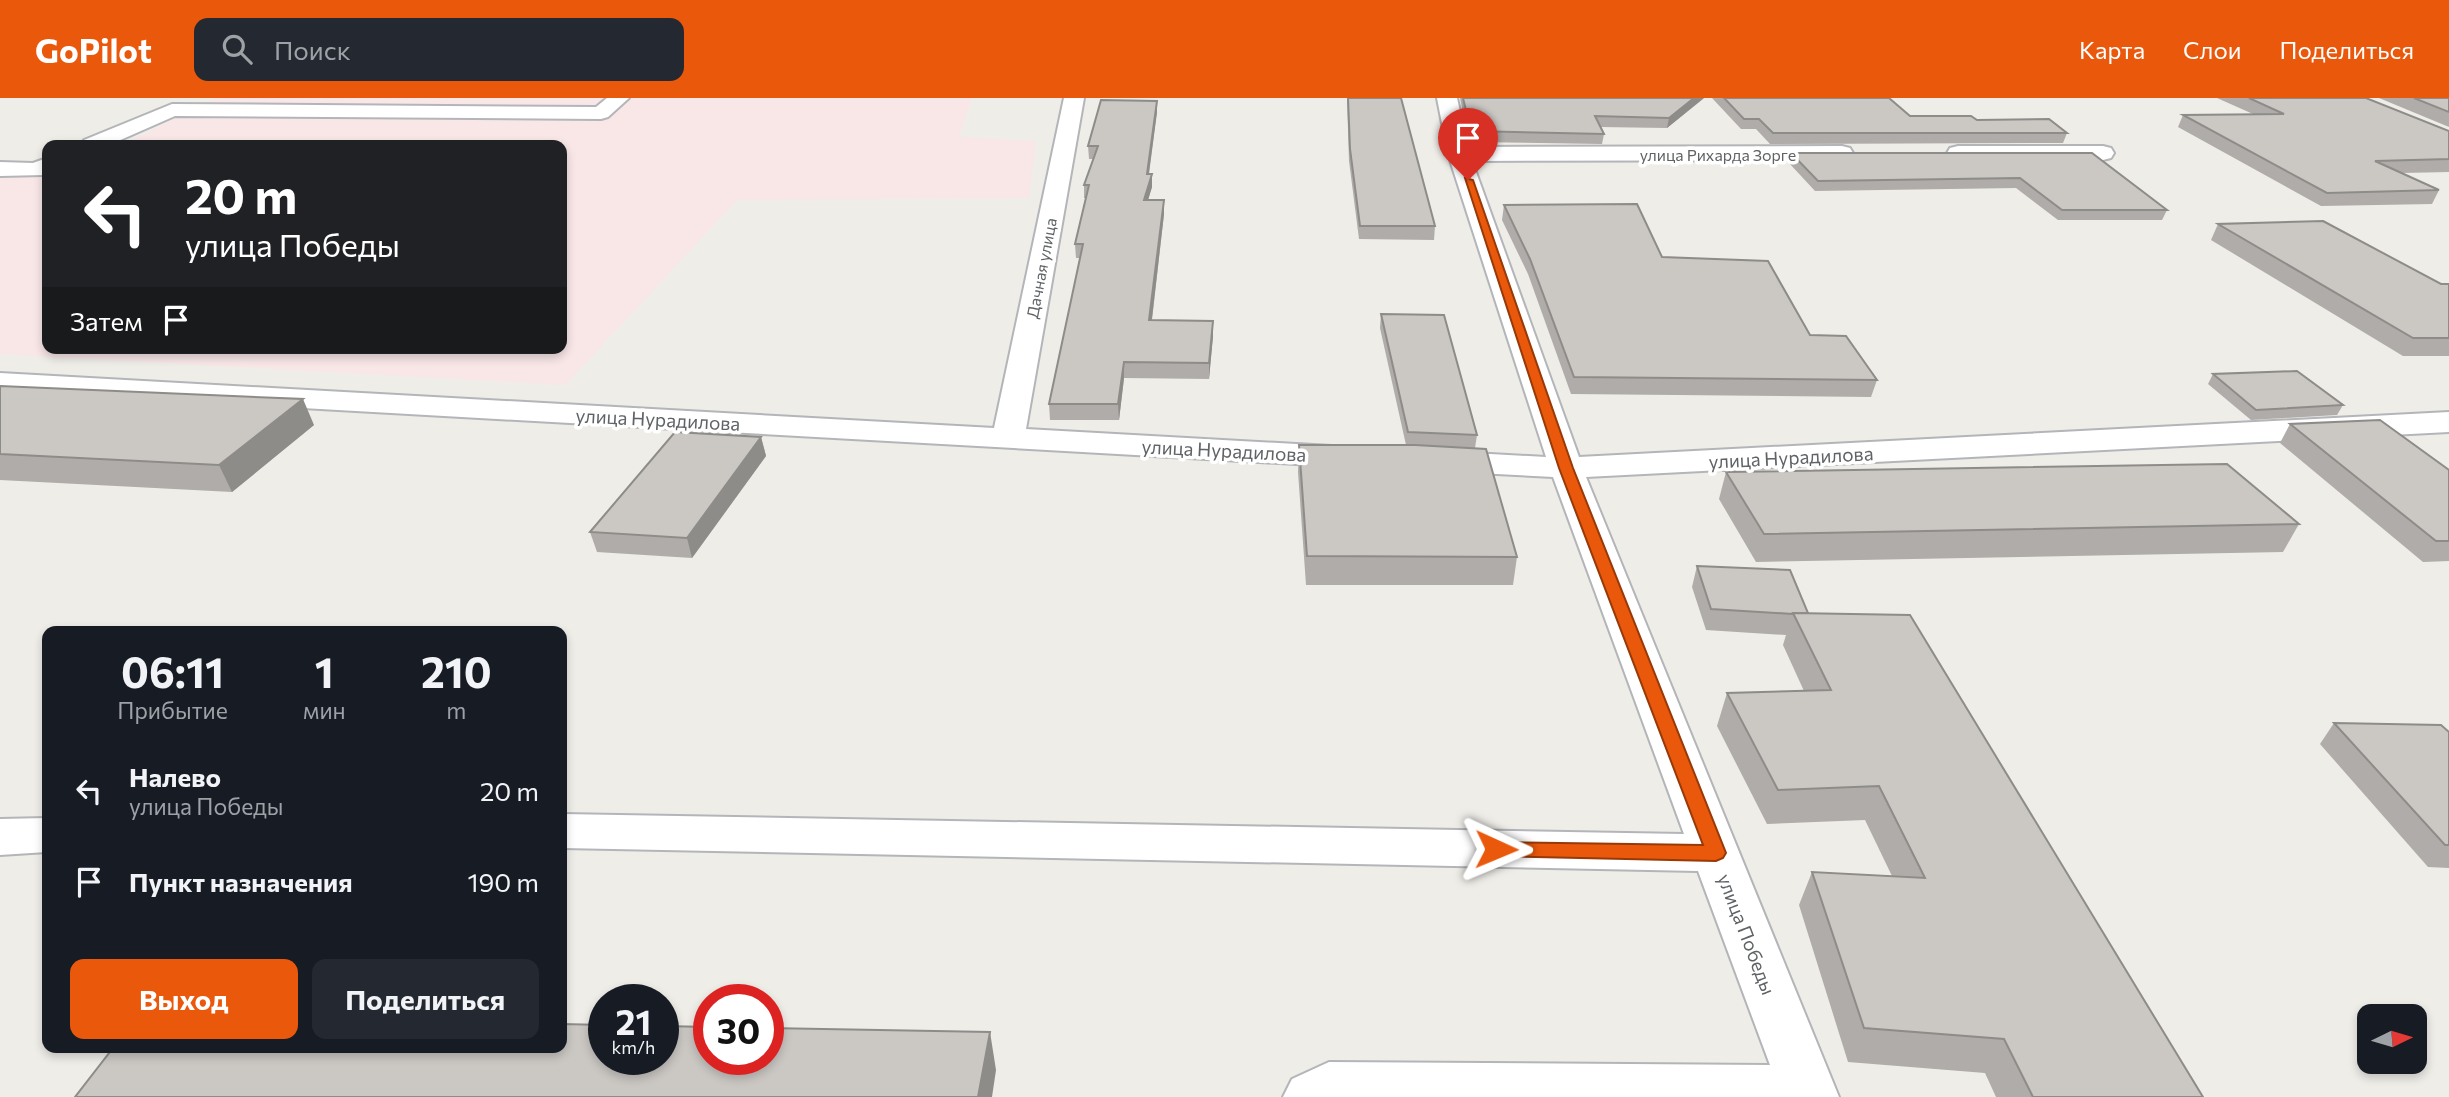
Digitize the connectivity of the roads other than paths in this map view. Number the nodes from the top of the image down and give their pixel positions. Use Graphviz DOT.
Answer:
graph roads {
  1 [pos="619,98"];
  2 [pos="1073,98"];
  3 [pos="1447,98"];
  4 [pos="103,140"];
  5 [pos="1865,153"];
  6 [pos="1935,153"];
  7 [pos="2103,153"];
  8 [pos="1459,154"];
  9 [pos="42,167"];
  10 [pos="5,169"];
  11 [pos="0,383"];
  12 [pos="2449,422"];
  13 [pos="1008,439"];
  14 [pos="1566,468"];
  15 [pos="567,831"];
  16 [pos="42,835"];
  17 [pos="0,837"];
  18 [pos="1716,853"];
  19 [pos="1808,1094"];
  20 [pos="1311,1097"];
  1 -- 4 [label="street"];
  2 -- 13 [label="street, Дачная улица"];
  3 -- 8 [label="street, улица Победы"];
  5 -- 8 [label="street, улица Рихарда Зорге"];
  6 -- 7 [label="street"];
  8 -- 14 [label="street, улица Победы"];
  9 -- 10 [label="street"];
  11 -- 13 [label="street, улица Нурадилова"];
  12 -- 14 [label="street, улица Нурадилова"];
  13 -- 14 [label="street, улица Нурадилова"];
  14 -- 18 [label="street, улица Победы"];
  15 -- 18 [label="street"];
  16 -- 17 [label="street"];
  18 -- 19 [label="street, улица Победы"];
  19 -- 20 [label="street"];
}
